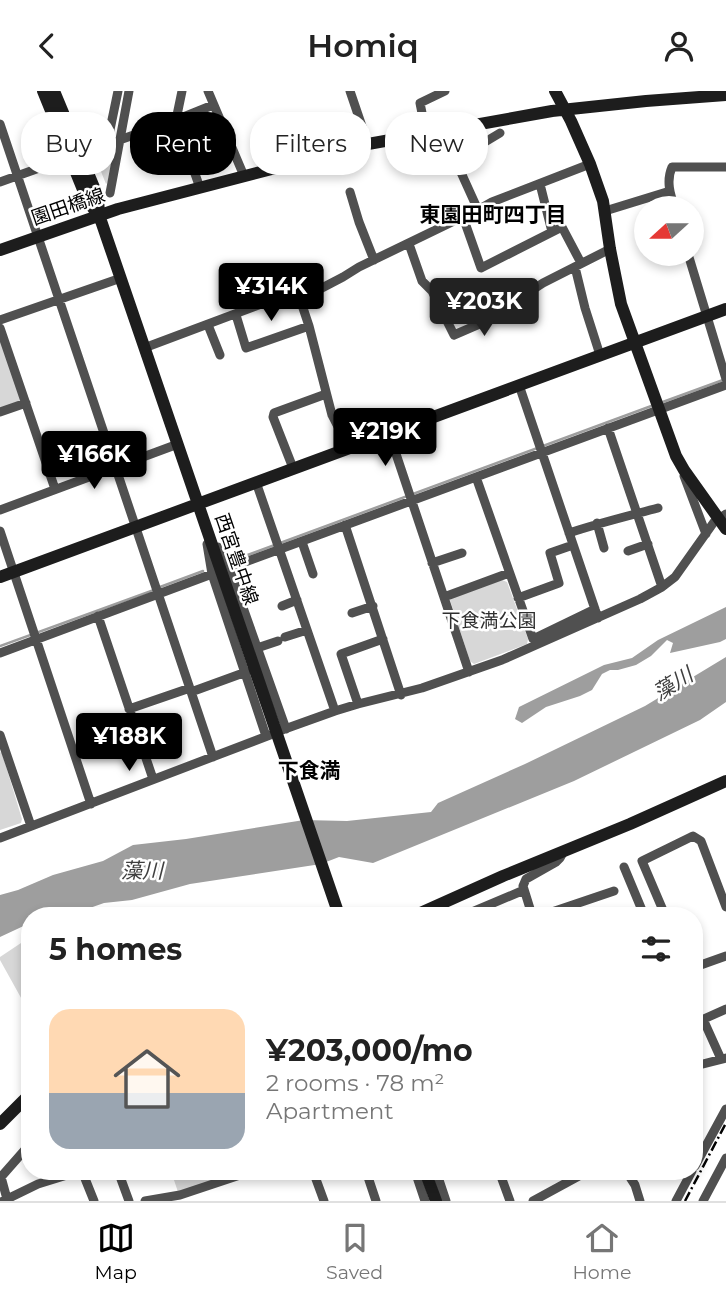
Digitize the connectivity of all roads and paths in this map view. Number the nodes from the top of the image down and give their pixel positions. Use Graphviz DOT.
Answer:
graph roads {
  1 [pos="43,91"];
  2 [pos="118,91"];
  3 [pos="129,91"];
  4 [pos="182,91"];
  5 [pos="208,91"];
  6 [pos="351,91"];
  7 [pos="445,91"];
  8 [pos="555,91"];
  9 [pos="58,94"];
  10 [pos="726,95"];
  11 [pos="214,105"];
  12 [pos="565,109"];
  13 [pos="54,112"];
  14 [pos="63,112"];
  15 [pos="114,112"];
  16 [pos="178,112"];
  17 [pos="196,112"];
  18 [pos="358,112"];
  19 [pos="423,112"];
  20 [pos="488,122"];
  21 [pos="0,124"];
  22 [pos="500,133"];
  23 [pos="130,136"];
  24 [pos="120,139"];
  25 [pos="488,140"];
  26 [pos="116,141"];
  27 [pos="590,165"];
  28 [pos="726,167"];
  29 [pos="250,174"];
  30 [pos="21,175"];
  31 [pos="81,175"];
  32 [pos="195,175"];
  33 [pos="462,175"];
  34 [pos="18,176"];
  35 [pos="244,176"];
  36 [pos="0,182"];
  37 [pos="540,184"];
  38 [pos="200,188"];
  39 [pos="670,191"];
  40 [pos="110,193"];
  41 [pos="350,193"];
  42 [pos="671,196"];
  43 [pos="478,210"];
  44 [pos="605,211"];
  45 [pos="99,215"];
  46 [pos="463,217"];
  47 [pos="552,232"];
  48 [pos="38,236"];
  49 [pos="409,244"];
  50 [pos="610,249"];
  51 [pos="0,250"];
  52 [pos="374,260"];
  53 [pos="578,265"];
  54 [pos="692,266"];
  55 [pos="121,278"];
  56 [pos="298,293"];
  57 [pos="59,299"];
  58 [pos="726,309"];
  59 [pos="236,314"];
  60 [pos="707,316"];
  61 [pos="0,320"];
  62 [pos="208,325"];
  63 [pos="309,326"];
  64 [pos="0,328"];
  65 [pos="635,342"];
  66 [pos="144,348"];
  67 [pos="220,355"];
  68 [pos="600,355"];
  69 [pos="726,377"];
  70 [pos="519,385"];
  71 [pos="726,385"];
  72 [pos="326,394"];
  73 [pos="26,403"];
  74 [pos="659,406"];
  75 [pos="0,412"];
  76 [pos="608,428"];
  77 [pos="389,433"];
  78 [pos="178,444"];
  79 [pos="349,448"];
  80 [pos="541,449"];
  81 [pos="676,456"];
  82 [pos="116,467"];
  83 [pos="293,468"];
  84 [pos="476,477"];
  85 [pos="256,482"];
  86 [pos="55,489"];
  87 [pos="410,497"];
  88 [pos="197,503"];
  89 [pos="658,508"];
  90 [pos="0,510"];
  91 [pos="637,512"];
  92 [pos="724,520"];
  93 [pos="204,521"];
  94 [pos="597,523"];
  95 [pos="345,525"];
  96 [pos="136,526"];
  97 [pos="0,531"];
  98 [pos="569,533"];
  99 [pos="706,534"];
  100 [pos="302,542"];
  101 [pos="648,544"];
  102 [pos="573,545"];
  103 [pos="278,546"];
  104 [pos="604,548"];
  105 [pos="628,551"];
  106 [pos="462,552"];
  107 [pos="432,563"];
  108 [pos="229,568"];
  109 [pos="13,572"];
  110 [pos="509,573"];
  111 [pos="212,574"];
  112 [pos="313,574"];
  113 [pos="0,577"];
  114 [pos="662,587"];
  115 [pos="158,590"];
  116 [pos="444,597"];
  117 [pos="518,598"];
  118 [pos="297,600"];
  119 [pos="282,606"];
  120 [pos="373,606"];
  121 [pos="597,613"];
  122 [pos="352,614"];
  123 [pos="98,617"];
  124 [pos="307,630"];
  125 [pos="35,635"];
  126 [pos="383,639"];
  127 [pos="257,648"];
  128 [pos="0,653"];
  129 [pos="469,672"];
  130 [pos="251,673"];
  131 [pos="190,690"];
  132 [pos="401,695"];
  133 [pos="358,704"];
  134 [pos="129,709"];
  135 [pos="335,711"];
  136 [pos="275,731"];
  137 [pos="0,735"];
  138 [pos="2,746"];
  139 [pos="213,757"];
  140 [pos="153,779"];
  141 [pos="726,781"];
  142 [pos="91,804"];
  143 [pos="30,826"];
  144 [pos="0,838"];
  145 [pos="564,851"];
  146 [pos="624,867"];
  147 [pos="524,890"];
  148 [pos="614,891"];
  149 [pos="336,907"];
  150 [pos="434,907"];
  151 [pos="493,907"];
  152 [pos="529,907"];
  153 [pos="567,907"];
  154 [pos="641,907"];
  155 [pos="662,907"];
  156 [pos="726,907"];
  157 [pos="726,956"];
  158 [pos="703,964"];
  159 [pos="726,1009"];
  160 [pos="703,1019"];
  161 [pos="703,1027"];
  162 [pos="724,1058"];
  163 [pos="703,1064"];
  164 [pos="21,1103"];
  165 [pos="726,1109"];
  166 [pos="0,1123"];
  167 [pos="703,1149"];
  168 [pos="21,1154"];
  169 [pos="726,1158"];
  170 [pos="719,1170"];
  171 [pos="51,1180"];
  172 [pos="85,1180"];
  173 [pos="121,1180"];
  174 [pos="225,1180"];
  175 [pos="316,1180"];
  176 [pos="369,1180"];
  177 [pos="418,1180"];
  178 [pos="428,1180"];
  179 [pos="439,1180"];
  180 [pos="502,1180"];
  181 [pos="572,1180"];
  182 [pos="632,1180"];
  183 [pos="686,1180"];
  184 [pos="726,1180"];
  185 [pos="323,1199"];
  186 [pos="5,1200"];
  187 [pos="94,1201"];
  188 [pos="129,1201"];
  189 [pos="145,1201"];
  190 [pos="310,1201"];
  191 [pos="376,1201"];
  192 [pos="425,1201"];
  193 [pos="436,1201"];
  194 [pos="446,1201"];
  195 [pos="510,1201"];
  196 [pos="533,1201"];
  197 [pos="640,1201"];
  198 [pos="676,1201"];
  199 [pos="703,1201"];
  1 -- 13 [label="street, 西宮豊中線"];
  2 -- 15 [label="street"];
  3 -- 24 [label="street"];
  4 -- 16 [label="street"];
  5 -- 11 [label="street"];
  6 -- 18 [label="street"];
  7 -- 19 [label="street"];
  8 -- 12 [label="street"];
  9 -- 14 [label="street, 西宮豊中線"];
  10 -- 12 [label="street, 園田橋線"];
  11 -- 17 [label="street"];
  11 -- 35 [label="street"];
  12 -- 20 [label="street, 園田橋線"];
  12 -- 27 [label="street"];
  21 -- 34 [label="street"];
  22 -- 25 [label="street"];
  23 -- 24 [label="street"];
  24 -- 26 [label="street"];
  24 -- 40 [label="street"];
  27 -- 37 [label="street"];
  27 -- 44 [label="street"];
  28 -- 39 [label="street"];
  29 -- 35 [label="street, 園田橋線"];
  30 -- 34 [label="street"];
  31 -- 45 [label="street, 西宮豊中線"];
  32 -- 38 [label="street"];
  33 -- 43 [label="street"];
  34 -- 36 [label="street"];
  34 -- 48 [label="street"];
  35 -- 38 [label="street, 園田橋線"];
  37 -- 43 [label="street"];
  37 -- 47 [label="street"];
  38 -- 45 [label="street, 園田橋線"];
  39 -- 42 [label="street"];
  39 -- 44 [label="street"];
  41 -- 52 [label="street"];
  43 -- 46 [label="street"];
  44 -- 50 [label="street"];
  45 -- 48 [label="street, 園田橋線"];
  45 -- 55 [label="street, 西宮豊中線"];
  46 -- 47 [label="street"];
  46 -- 49 [label="street"];
  47 -- 53 [label="street"];
  48 -- 51 [label="street, 園田橋線"];
  48 -- 57 [label="street"];
  49 -- 52 [label="street"];
  49 -- 53 [label="street"];
  50 -- 53 [label="street"];
  50 -- 65 [label="street"];
  52 -- 56 [label="street"];
  53 -- 68 [label="street"];
  54 -- 60 [label="street"];
  55 -- 57 [label="street"];
  55 -- 66 [label="street, 西宮豊中線"];
  56 -- 59 [label="street"];
  56 -- 63 [label="street"];
  57 -- 61 [label="street"];
  57 -- 82 [label="street"];
  58 -- 60 [label="street"];
  59 -- 62 [label="street"];
  59 -- 63 [label="street"];
  60 -- 65 [label="street"];
  60 -- 69 [label="street"];
  62 -- 66 [label="street"];
  62 -- 67 [label="street"];
  63 -- 72 [label="street"];
  64 -- 73 [label="street"];
  65 -- 68 [label="street"];
  65 -- 74 [label="street"];
  66 -- 78 [label="street, 西宮豊中線"];
  68 -- 70 [label="street"];
  70 -- 77 [label="street"];
  70 -- 80 [label="street"];
  71 -- 74 [label="street"];
  72 -- 79 [label="street"];
  72 -- 83 [label="street"];
  73 -- 75 [label="street"];
  73 -- 86 [label="street"];
  74 -- 76 [label="street"];
  74 -- 81 [label="street"];
  76 -- 80 [label="street"];
  76 -- 91 [label="street"];
  77 -- 79 [label="street"];
  77 -- 87 [label="street"];
  78 -- 82 [label="street"];
  78 -- 88 [label="street, 西宮豊中線"];
  79 -- 83 [label="street"];
  80 -- 84 [label="street"];
  80 -- 98 [label="street"];
  81 -- 92 [label="street"];
  81 -- 99 [label="street"];
  82 -- 86 [label="street"];
  82 -- 96 [label="street"];
  83 -- 85 [label="street"];
  84 -- 87 [label="street"];
  84 -- 110 [label="street"];
  85 -- 88 [label="street"];
  85 -- 103 [label="street"];
  86 -- 90 [label="street"];
  87 -- 95 [label="street"];
  87 -- 107 [label="street"];
  88 -- 93 [label="street, 西宮豊中線"];
  88 -- 96 [label="street"];
  89 -- 91 [label="street"];
  91 -- 94 [label="street"];
  91 -- 101 [label="street"];
  92 -- 99 [label="street"];
  93 -- 108 [label="street"];
  93 -- 111 [label="street"];
  93 -- 130 [label="street, 西宮豊中線"];
  94 -- 98 [label="street"];
  94 -- 104 [label="street"];
  95 -- 100 [label="street"];
  95 -- 120 [label="street"];
  96 -- 109 [label="street"];
  96 -- 115 [label="street"];
  97 -- 109 [label="street"];
  98 -- 102 [label="street"];
  99 -- 114 [label="street"];
  100 -- 103 [label="street"];
  100 -- 112 [label="street"];
  101 -- 105 [label="street"];
  101 -- 114 [label="street"];
  102 -- 117 [label="street"];
  102 -- 121 [label="street"];
  103 -- 108 [label="street"];
  103 -- 118 [label="street"];
  106 -- 107 [label="street"];
  107 -- 116 [label="street"];
  108 -- 127 [label="street"];
  109 -- 113 [label="street"];
  109 -- 125 [label="street"];
  110 -- 116 [label="street"];
  110 -- 117 [label="street"];
  111 -- 115 [label="street"];
  111 -- 130 [label="street"];
  114 -- 121 [label="street"];
  115 -- 123 [label="street"];
  115 -- 131 [label="street"];
  116 -- 129 [label="street"];
  117 -- 121 [label="street"];
  118 -- 119 [label="street"];
  118 -- 124 [label="street"];
  120 -- 122 [label="street"];
  120 -- 126 [label="street"];
  121 -- 129 [label="street"];
  123 -- 125 [label="street"];
  123 -- 134 [label="street"];
  124 -- 127 [label="street"];
  124 -- 135 [label="street"];
  125 -- 128 [label="street"];
  125 -- 142 [label="street"];
  126 -- 132 [label="street"];
  126 -- 133 [label="street"];
  127 -- 136 [label="street"];
  129 -- 132 [label="street"];
  130 -- 131 [label="street"];
  130 -- 136 [label="street, 西宮豊中線"];
  131 -- 134 [label="street"];
  131 -- 139 [label="street"];
  132 -- 133 [label="street"];
  133 -- 135 [label="street"];
  134 -- 140 [label="street"];
  135 -- 136 [label="street"];
  136 -- 139 [label="street"];
  136 -- 149 [label="street, 西宮豊中線"];
  137 -- 138 [label="street"];
  138 -- 143 [label="street"];
  139 -- 140 [label="street"];
  140 -- 142 [label="street"];
  141 -- 145 [label="street"];
  142 -- 143 [label="street"];
  143 -- 144 [label="street"];
  145 -- 147 [label="street"];
  145 -- 150 [label="street"];
  146 -- 154 [label="street"];
  147 -- 151 [label="street"];
  147 -- 152 [label="street"];
  148 -- 153 [label="street"];
  155 -- 156 [label="street"];
  157 -- 158 [label="street"];
  159 -- 160 [label="street"];
  161 -- 162 [label="street"];
  162 -- 163 [label="street"];
  164 -- 166 [label="street"];
  165 -- 167 [label="street"];
  168 -- 186 [label="street"];
  169 -- 170 [label="street"];
  170 -- 184 [label="street"];
  170 -- 199 [label="street"];
  171 -- 186 [label="street"];
  172 -- 187 [label="street"];
  173 -- 188 [label="street"];
  174 -- 189 [label="street"];
  175 -- 185 [label="street"];
  176 -- 191 [label="street"];
  177 -- 192 [label="street"];
  178 -- 193 [label="street"];
  179 -- 194 [label="street"];
  180 -- 195 [label="street"];
  181 -- 196 [label="street"];
  182 -- 197 [label="street"];
  183 -- 198 [label="street"];
  185 -- 190 [label="street"];
}
